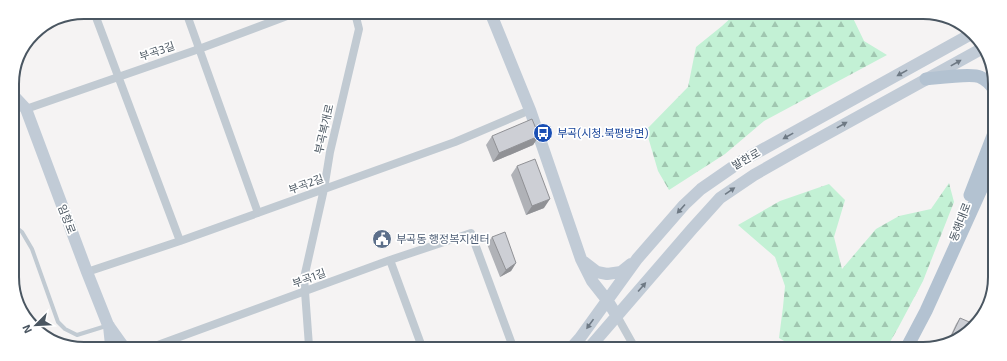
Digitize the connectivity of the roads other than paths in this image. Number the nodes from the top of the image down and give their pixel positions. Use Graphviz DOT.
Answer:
graph roads {
  1 [pos="97,19"];
  2 [pos="188,19"];
  3 [pos="279,19"];
  4 [pos="357,19"];
  5 [pos="493,19"];
  6 [pos="967,36"];
  7 [pos="199,49"];
  8 [pos="979,50"];
  9 [pos="118,77"];
  10 [pos="926,79"];
  11 [pos="988,83"];
  12 [pos="19,102"];
  13 [pos="26,109"];
  14 [pos="530,110"];
  15 [pos="988,149"];
  16 [pos="988,174"];
  17 [pos="324,189"];
  18 [pos="258,213"];
  19 [pos="19,230"];
  20 [pos="180,241"];
  21 [pos="581,259"];
  22 [pos="637,259"];
  23 [pos="390,260"];
  24 [pos="87,272"];
  25 [pos="305,291"];
  26 [pos="607,300"];
  27 [pos="926,311"];
  28 [pos="617,316"];
  29 [pos="108,325"];
  30 [pos="110,342"];
  31 [pos="120,342"];
  32 [pos="166,342"];
  33 [pos="309,342"];
  34 [pos="420,342"];
  35 [pos="511,342"];
  36 [pos="576,342"];
  37 [pos="595,342"];
  38 [pos="632,342"];
  39 [pos="910,342"];
  1 -- 9 [label="street"];
  2 -- 7 [label="street"];
  3 -- 7 [label="street, 부곡3길"];
  4 -- 17 [label="street, 부곡복개로"];
  5 -- 14 [label="street"];
  6 -- 22 [label="street, 발한로, one-way"];
  7 -- 9 [label="street, 부곡3길"];
  7 -- 18 [label="street"];
  10 -- 8 [label="street, 발한로, one-way"];
  9 -- 13 [label="street, 부곡3길"];
  9 -- 20 [label="street"];
  10 -- 11 [label="main road"];
  28 -- 10 [label="street, 발한로, one-way"];
  12 -- 13 [label="street, 임항로"];
  13 -- 24 [label="street, 임항로"];
  14 -- 17 [label="street, 부곡2길"];
  14 -- 21 [label="street"];
  15 -- 27 [label="main road, 동해대로"];
  16 -- 27 [label="main road, 동해대로"];
  17 -- 18 [label="street, 부곡2길"];
  17 -- 25 [label="street, 부곡복개로"];
  18 -- 20 [label="street, 부곡2길"];
  19 -- 29 [label="lane"];
  20 -- 24 [label="street, 부곡2길"];
  21 -- 22 [label="street"];
  21 -- 26 [label="street"];
  22 -- 26 [label="street, 발한로"];
  23 -- 25 [label="street, 부곡1길"];
  23 -- 34 [label="street"];
  23 -- 35 [label="street, 부곡1길"];
  24 -- 29 [label="street, 임항로"];
  25 -- 32 [label="street, 부곡1길"];
  25 -- 33 [label="street, 부곡복개로"];
  26 -- 28 [label="street"];
  26 -- 36 [label="street, 발한로, one-way"];
  27 -- 39 [label="main road, 동해대로"];
  28 -- 37 [label="street, 발한로"];
  28 -- 38 [label="street"];
  29 -- 30 [label="street"];
  29 -- 31 [label="street, 임항로"];
}
